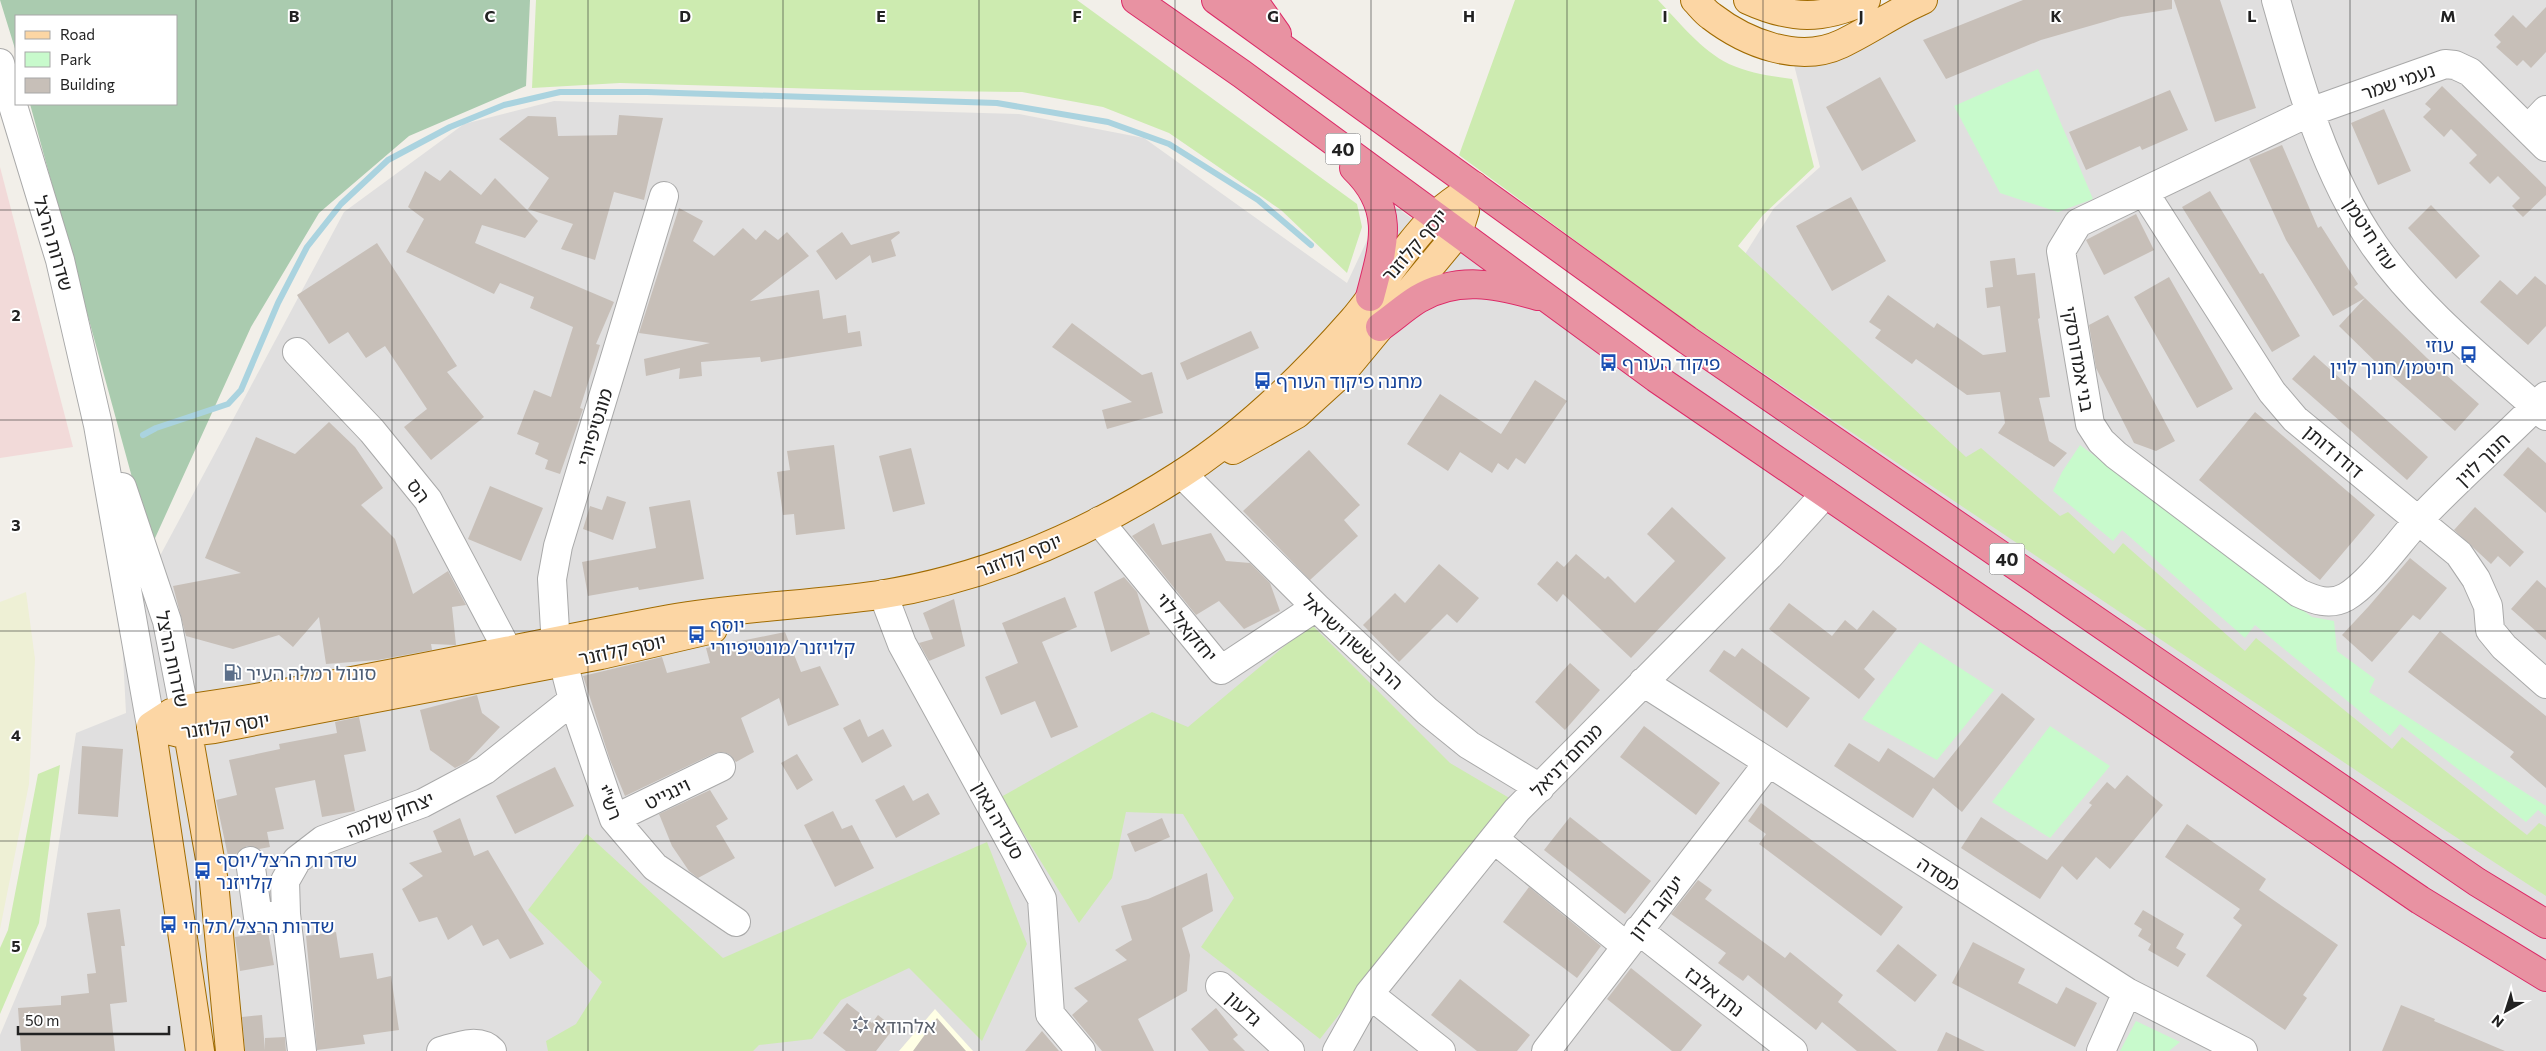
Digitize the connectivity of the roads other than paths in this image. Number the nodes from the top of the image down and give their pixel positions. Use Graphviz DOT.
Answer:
graph roads {
  1 [pos="1216,0"];
  2 [pos="1253,0"];
  3 [pos="1695,0"];
  4 [pos="1748,0"];
  5 [pos="1866,0"];
  6 [pos="1923,0"];
  7 [pos="2276,0"];
  8 [pos="1152,3"];
  9 [pos="1301,61"];
  10 [pos="0,62"];
  11 [pos="2310,112"];
  12 [pos="1304,120"];
  13 [pos="2540,128"];
  14 [pos="1474,186"];
  15 [pos="2144,192"];
  16 [pos="664,196"];
  17 [pos="1434,216"];
  18 [pos="1458,233"];
  19 [pos="1370,297"];
  20 [pos="1550,299"];
  21 [pos="1380,327"];
  22 [pos="296,352"];
  23 [pos="2543,406"];
  24 [pos="98,425"];
  25 [pos="1182,474"];
  26 [pos="1825,494"];
  27 [pos="1099,521"];
  28 [pos="2418,522"];
  29 [pos="883,594"];
  30 [pos="1316,607"];
  31 [pos="508,651"];
  32 [pos="560,652"];
  33 [pos="1643,682"];
  34 [pos="2546,684"];
  35 [pos="573,700"];
  36 [pos="186,721"];
  37 [pos="151,726"];
  38 [pos="1768,763"];
  39 [pos="721,768"];
  40 [pos="1540,788"];
  41 [pos="614,819"];
  42 [pos="1494,839"];
  43 [pos="250,861"];
  44 [pos="286,914"];
  45 [pos="736,922"];
  46 [pos="2546,924"];
  47 [pos="1632,938"];
  48 [pos="2546,977"];
  49 [pos="1220,986"];
  50 [pos="2127,992"];
  51 [pos="1369,994"];
  52 [pos="200,1051"];
  53 [pos="230,1051"];
  54 [pos="302,1051"];
  55 [pos="442,1051"];
  56 [pos="492,1051"];
  57 [pos="1081,1051"];
  58 [pos="1290,1051"];
  59 [pos="1337,1051"];
  60 [pos="1441,1051"];
  61 [pos="1546,1051"];
  62 [pos="1793,1051"];
  63 [pos="2101,1051"];
  64 [pos="2243,1051"];
  1 -- 9 [label="highway, 40"];
  2 -- 9 [label="highway"];
  3 -- 6 [label="main road"];
  4 -- 5 [label="main road"];
  7 -- 11 [label="street, עוזי חיטמן"];
  8 -- 12 [label="highway, 40"];
  9 -- 14 [label="highway, 40"];
  10 -- 24 [label="street, שדרות הרצל"];
  11 -- 13 [label="street, נעמי שמר"];
  11 -- 15 [label="street, בני אמדורסקי"];
  11 -- 23 [label="street, עוזי חיטמן"];
  12 -- 17 [label="highway, 40"];
  12 -- 19 [label="highway"];
  14 -- 17 [label="main road, יוסף קלוזנר"];
  14 -- 18 [label="main road, יוסף קלוזנר"];
  14 -- 46 [label="highway, 40"];
  15 -- 28 [label="street, דודו דותן"];
  15 -- 28 [label="street, בני אמדורסקי"];
  16 -- 32 [label="street, מונטיפיורי"];
  17 -- 18 [label="highway, 40"];
  17 -- 19 [label="main road, יוסף קלוזנר"];
  18 -- 20 [label="highway, 40"];
  18 -- 21 [label="main road, יוסף קלוזנר"];
  19 -- 25 [label="main road, יוסף קלוזנר"];
  20 -- 21 [label="highway"];
  20 -- 26 [label="highway, 40"];
  21 -- 25 [label="main road, יוסף קלוזנר"];
  22 -- 31 [label="street, הס"];
  23 -- 28 [label="street, חנוך לוין"];
  24 -- 36 [label="street, שדרות הרצל"];
  24 -- 37 [label="street, שדרות הרצל"];
  25 -- 27 [label="main road, יוסף קלוזנר"];
  25 -- 30 [label="street, הרב ששון ישראל"];
  26 -- 33 [label="street, מנחם דניאל"];
  26 -- 48 [label="highway, 40"];
  27 -- 29 [label="main road, יוסף קלוזנר"];
  27 -- 30 [label="street, יחזקאל לוי"];
  28 -- 34 [label="street, דודו דותן"];
  29 -- 32 [label="main road, יוסף קלוזנר"];
  29 -- 57 [label="street, סעדיה גאון"];
  30 -- 40 [label="street, הרב ששון ישראל"];
  31 -- 32 [label="main road, יוסף קלוזנר"];
  31 -- 36 [label="main road, יוסף קלוזנר"];
  32 -- 35 [label="street, רש\"י"];
  32 -- 36 [label="main road, יוסף קלוזנר"];
  33 -- 38 [label="street, מסדה"];
  33 -- 40 [label="street, מנחם דניאל"];
  35 -- 41 [label="street, רש\"י"];
  35 -- 44 [label="street, יצחק שלמה"];
  36 -- 37 [label="main road, יוסף קלוזנר"];
  36 -- 53 [label="main road, שדרות הרצל"];
  37 -- 52 [label="main road, שדרות הרצל"];
  38 -- 47 [label="street, יעקב דדון"];
  38 -- 50 [label="street, מסדה"];
  39 -- 41 [label="street, וינגייט"];
  40 -- 42 [label="street, מנחם דניאל"];
  41 -- 45 [label="street, רש\"י"];
  42 -- 47 [label="street, נתן אלבז"];
  42 -- 51 [label="street, מנחם דניאל"];
  43 -- 44 [label="street"];
  44 -- 54 [label="street, יצחק שלמה"];
  47 -- 61 [label="street, יעקב דדון"];
  47 -- 62 [label="street, נתן אלבז"];
  49 -- 58 [label="street, גדעון"];
  50 -- 63 [label="street"];
  50 -- 64 [label="street, מסדה"];
  51 -- 59 [label="street, מנחם דניאל"];
  51 -- 60 [label="street"];
  55 -- 56 [label="street"];
}
